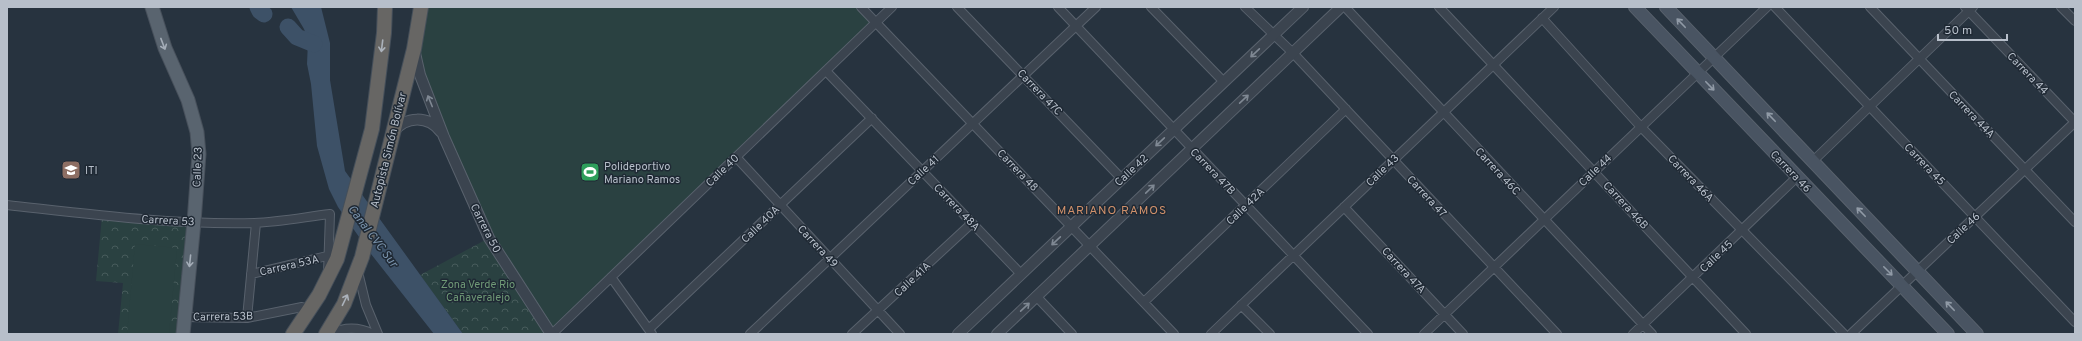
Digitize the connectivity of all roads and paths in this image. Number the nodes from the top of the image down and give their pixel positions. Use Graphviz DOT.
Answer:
graph roads {
  1 [pos="152,7"];
  2 [pos="385,7"];
  3 [pos="421,7"];
  4 [pos="861,7"];
  5 [pos="892,7"];
  6 [pos="957,7"];
  7 [pos="1058,7"];
  8 [pos="1096,7"];
  9 [pos="1151,7"];
  10 [pos="1245,7"];
  11 [pos="1304,7"];
  12 [pos="1341,7"];
  13 [pos="1345,7"];
  14 [pos="1439,7"];
  15 [pos="1554,7"];
  16 [pos="1635,7"];
  17 [pos="1666,7"];
  18 [pos="1767,7"];
  19 [pos="1775,7"];
  20 [pos="1870,7"];
  21 [pos="2061,7"];
  22 [pos="1969,8"];
  23 [pos="1542,18"];
  24 [pos="2075,21"];
  25 [pos="877,22"];
  26 [pos="1076,26"];
  27 [pos="1274,35"];
  28 [pos="414,49"];
  29 [pos="1293,53"];
  30 [pos="1714,57"];
  31 [pos="1919,59"];
  32 [pos="1493,65"];
  33 [pos="826,71"];
  34 [pos="1698,73"];
  35 [pos="1024,75"];
  36 [pos="1224,82"];
  37 [pos="1869,107"];
  38 [pos="1346,109"];
  39 [pos="1443,112"];
  40 [pos="872,118"];
  41 [pos="2075,122"];
  42 [pos="973,123"];
  43 [pos="1641,127"];
  44 [pos="1174,130"];
  45 [pos="392,133"];
  46 [pos="444,137"];
  47 [pos="1191,149"];
  48 [pos="736,157"];
  49 [pos="1393,160"];
  50 [pos="1813,161"];
  51 [pos="2025,170"];
  52 [pos="922,171"];
  53 [pos="1594,172"];
  54 [pos="1797,177"];
  55 [pos="1122,179"];
  56 [pos="7,205"];
  57 [pos="780,205"];
  58 [pos="1246,205"];
  59 [pos="1344,207"];
  60 [pos="1975,217"];
  61 [pos="1544,220"];
  62 [pos="194,222"];
  63 [pos="2075,222"];
  64 [pos="256,223"];
  65 [pos="972,223"];
  66 [pos="1072,226"];
  67 [pos="1742,231"];
  68 [pos="1090,246"];
  69 [pos="1294,254"];
  70 [pos="328,256"];
  71 [pos="830,259"];
  72 [pos="1494,267"];
  73 [pos="357,270"];
  74 [pos="1918,271"];
  75 [pos="251,274"];
  76 [pos="1021,274"];
  77 [pos="611,277"];
  78 [pos="1693,277"];
  79 [pos="328,280"];
  80 [pos="1903,285"];
  81 [pos="1036,296"];
  82 [pos="1144,302"];
  83 [pos="1241,305"];
  84 [pos="309,310"];
  85 [pos="878,310"];
  86 [pos="1445,314"];
  87 [pos="184,317"];
  88 [pos="247,318"];
  89 [pos="2075,322"];
  90 [pos="1643,324"];
  91 [pos="651,332"];
  92 [pos="183,334"];
  93 [pos="293,334"];
  94 [pos="326,334"];
  95 [pos="330,334"];
  96 [pos="373,334"];
  97 [pos="378,334"];
  98 [pos="551,334"];
  99 [pos="750,334"];
  100 [pos="852,334"];
  101 [pos="900,334"];
  102 [pos="958,334"];
  103 [pos="997,334"];
  104 [pos="1072,334"];
  105 [pos="1174,334"];
  106 [pos="1211,334"];
  107 [pos="1270,334"];
  108 [pos="1368,334"];
  109 [pos="1424,334"];
  110 [pos="1464,334"];
  111 [pos="1557,334"];
  112 [pos="1633,334"];
  113 [pos="1652,334"];
  114 [pos="1746,334"];
  115 [pos="1844,334"];
  116 [pos="1851,334"];
  117 [pos="1948,334"];
  118 [pos="1977,334"];
  1 -- 62 [label="main road, Calle 23, one-way"];
  2 -- 79 [label="highway, Autopista Simón Bolívar, one-way"];
  3 -- 28 [label="highway, Autopista Simón Bolívar"];
  4 -- 25 [label="street, Carrera 48"];
  5 -- 25 [label="street, Calle 40"];
  6 -- 35 [label="street, Carrera 47C"];
  7 -- 26 [label="street, Carrera 47B"];
  8 -- 26 [label="street, Calle 41"];
  9 -- 36 [label="street"];
  10 -- 27 [label="street, Carrera 47"];
  11 -- 27 [label="street, Calle 42"];
  12 -- 29 [label="street"];
  13 -- 39 [label="street, Carrera 46C"];
  14 -- 32 [label="street, Carrera 46B"];
  15 -- 23 [label="street, Calle 43"];
  16 -- 34 [label="main road, Carrera 46"];
  30 -- 17 [label="main road, Carrera 46, one-way"];
  18 -- 30 [label="street, Calle 44"];
  19 -- 37 [label="street, Carrera 45"];
  20 -- 31 [label="street, Carrera 44A"];
  21 -- 24 [label="street"];
  22 -- 31 [label="street"];
  22 -- 41 [label="street, Carrera 44"];
  23 -- 32 [label="street, Calle 43"];
  23 -- 43 [label="street, Carrera 46A"];
  25 -- 33 [label="street, Calle 40"];
  25 -- 42 [label="street, Carrera 48"];
  26 -- 35 [label="street, Calle 41"];
  26 -- 44 [label="street, Carrera 47B"];
  27 -- 29 [label="street, Carrera 47"];
  27 -- 36 [label="street, Calle 42, one-way"];
  28 -- 45 [label="highway, Autopista Simón Bolívar"];
  46 -- 28 [label="street, Carrera 50, one-way"];
  29 -- 38 [label="street, Carrera 47"];
  47 -- 29 [label="street, one-way"];
  30 -- 34 [label="street, Calle 44"];
  50 -- 30 [label="main road, Carrera 46, one-way"];
  31 -- 37 [label="street"];
  31 -- 51 [label="street, Carrera 44A"];
  32 -- 39 [label="street, Calle 43"];
  32 -- 53 [label="street, Carrera 46B"];
  33 -- 40 [label="street, Carrera 48A"];
  33 -- 48 [label="street, Calle 40"];
  34 -- 43 [label="street, Calle 44"];
  34 -- 54 [label="main road, Carrera 46, one-way"];
  35 -- 42 [label="street, Calle 41"];
  35 -- 55 [label="street, Carrera 47C"];
  36 -- 44 [label="street, Calle 42"];
  37 -- 50 [label="street"];
  37 -- 60 [label="street, Carrera 45"];
  38 -- 49 [label="street, Carrera 47"];
  38 -- 58 [label="street, Calle 42A"];
  39 -- 49 [label="street, Calle 43"];
  39 -- 61 [label="street, Carrera 46C"];
  40 -- 52 [label="street, Carrera 48A"];
  40 -- 57 [label="street, Calle 40A"];
  41 -- 51 [label="street, Calle 46"];
  42 -- 52 [label="street, Calle 41"];
  42 -- 66 [label="street, Carrera 48"];
  43 -- 53 [label="street, Calle 44"];
  43 -- 67 [label="street, Carrera 46A"];
  44 -- 47 [label="street, Carrera 47B"];
  44 -- 55 [label="street, Calle 42, one-way"];
  45 -- 46 [label="street, Carrera 50"];
  45 -- 73 [label="highway, Autopista Simón Bolívar"];
  46 -- 98 [label="street, Carrera 50"];
  47 -- 58 [label="street, Carrera 47B"];
  68 -- 47 [label="street, one-way"];
  48 -- 57 [label="street, Carrera 49"];
  48 -- 77 [label="street, Calle 40"];
  49 -- 59 [label="street, Calle 43"];
  49 -- 72 [label="street, Carrera 47"];
  74 -- 50 [label="main road, Carrera 46, one-way"];
  51 -- 60 [label="street, Calle 46"];
  51 -- 63 [label="street, Carrera 44A"];
  52 -- 65 [label="street, Carrera 48A"];
  52 -- 71 [label="street, Calle 41"];
  53 -- 61 [label="street, Calle 44"];
  53 -- 78 [label="street, Carrera 46B"];
  54 -- 67 [label="street, Calle 45"];
  54 -- 80 [label="main road, Carrera 46, one-way"];
  55 -- 66 [label="street, Calle 42"];
  56 -- 62 [label="street, Carrera 53"];
  57 -- 71 [label="street, Carrera 49"];
  57 -- 91 [label="street, Calle 40A"];
  58 -- 69 [label="street, Carrera 47B"];
  58 -- 82 [label="street, Calle 42A"];
  59 -- 69 [label="street, Calle 43"];
  59 -- 86 [label="street, Carrera 47A"];
  60 -- 74 [label="street, Calle 46"];
  60 -- 89 [label="street, Carrera 45"];
  61 -- 72 [label="street, Calle 44"];
  61 -- 90 [label="street, Carrera 46C"];
  62 -- 64 [label="street, Carrera 53"];
  62 -- 87 [label="main road, Calle 23, one-way"];
  64 -- 70 [label="street, Carrera 53"];
  64 -- 75 [label="street"];
  65 -- 76 [label="street, Carrera 48A"];
  65 -- 85 [label="street, Calle 41A"];
  66 -- 68 [label="street, Carrera 48"];
  66 -- 76 [label="street, Calle 42, one-way"];
  67 -- 78 [label="street, Calle 45"];
  67 -- 115 [label="street, Carrera 46A"];
  68 -- 81 [label="street"];
  68 -- 82 [label="street, Carrera 48"];
  69 -- 83 [label="street, Calle 43"];
  69 -- 108 [label="street, Carrera 47B"];
  70 -- 75 [label="street, Carrera 53A"];
  70 -- 79 [label="street"];
  71 -- 85 [label="street, Carrera 49"];
  71 -- 99 [label="street, Calle 41"];
  72 -- 86 [label="street, Calle 44"];
  72 -- 111 [label="street, Carrera 47"];
  94 -- 73 [label="highway, Autopista Simón Bolívar, one-way"];
  73 -- 97 [label="street"];
  74 -- 80 [label="street, Calle 46"];
  118 -- 74 [label="main road, Carrera 46, one-way"];
  75 -- 88 [label="street"];
  76 -- 102 [label="street, Calle 42"];
  77 -- 91 [label="street"];
  77 -- 98 [label="street, Calle 40"];
  78 -- 90 [label="street, Calle 45"];
  78 -- 114 [label="street, Carrera 46B"];
  79 -- 84 [label="highway, Autopista Simón Bolívar"];
  80 -- 116 [label="street, Calle 46"];
  80 -- 117 [label="main road, Carrera 46"];
  103 -- 81 [label="street, one-way"];
  81 -- 104 [label="street"];
  82 -- 105 [label="street, Carrera 48"];
  83 -- 106 [label="street, Calle 43"];
  83 -- 107 [label="street"];
  84 -- 88 [label="street, Carrera 53B"];
  84 -- 93 [label="highway, Autopista Simón Bolívar"];
  85 -- 100 [label="street, Calle 41A"];
  85 -- 101 [label="street, Carrera 49"];
  86 -- 109 [label="street, Calle 44"];
  86 -- 110 [label="street, Carrera 47A"];
  87 -- 88 [label="street, Carrera 53B"];
  87 -- 92 [label="main road, Calle 23"];
  90 -- 112 [label="street, Calle 45"];
  90 -- 113 [label="street, Carrera 46C"];
  95 -- 96 [label="street"];
}
